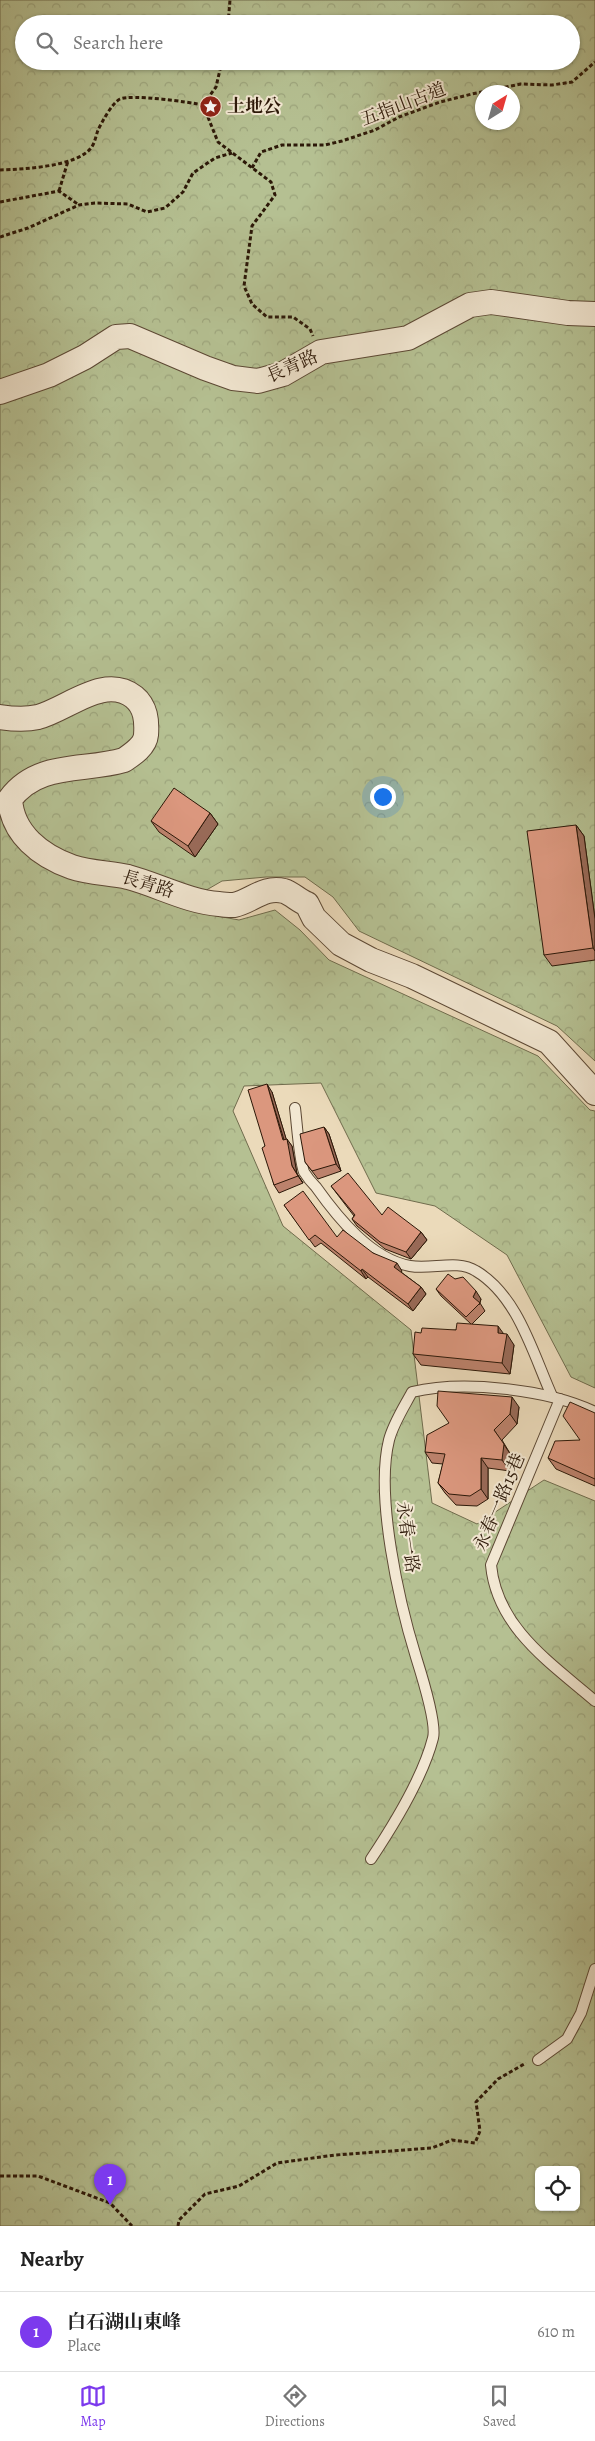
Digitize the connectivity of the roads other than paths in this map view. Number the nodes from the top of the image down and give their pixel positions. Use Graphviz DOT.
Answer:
graph roads {
  1 [pos="595,314"];
  2 [pos="0,392"];
  3 [pos="0,717"];
  4 [pos="595,1092"];
  5 [pos="295,1108"];
  6 [pos="556,1398"];
  7 [pos="595,1412"];
  8 [pos="595,1701"];
  9 [pos="371,1860"];
  10 [pos="595,1969"];
  11 [pos="538,2060"];
  1 -- 2 [label="street, 長青路"];
  3 -- 4 [label="street, 長青路"];
  5 -- 6 [label="lane"];
  6 -- 7 [label="lane, 永春一路"];
  6 -- 8 [label="lane, 永春一路15巷"];
  6 -- 9 [label="lane, 永春一路"];
  10 -- 11 [label="lane"];
}
